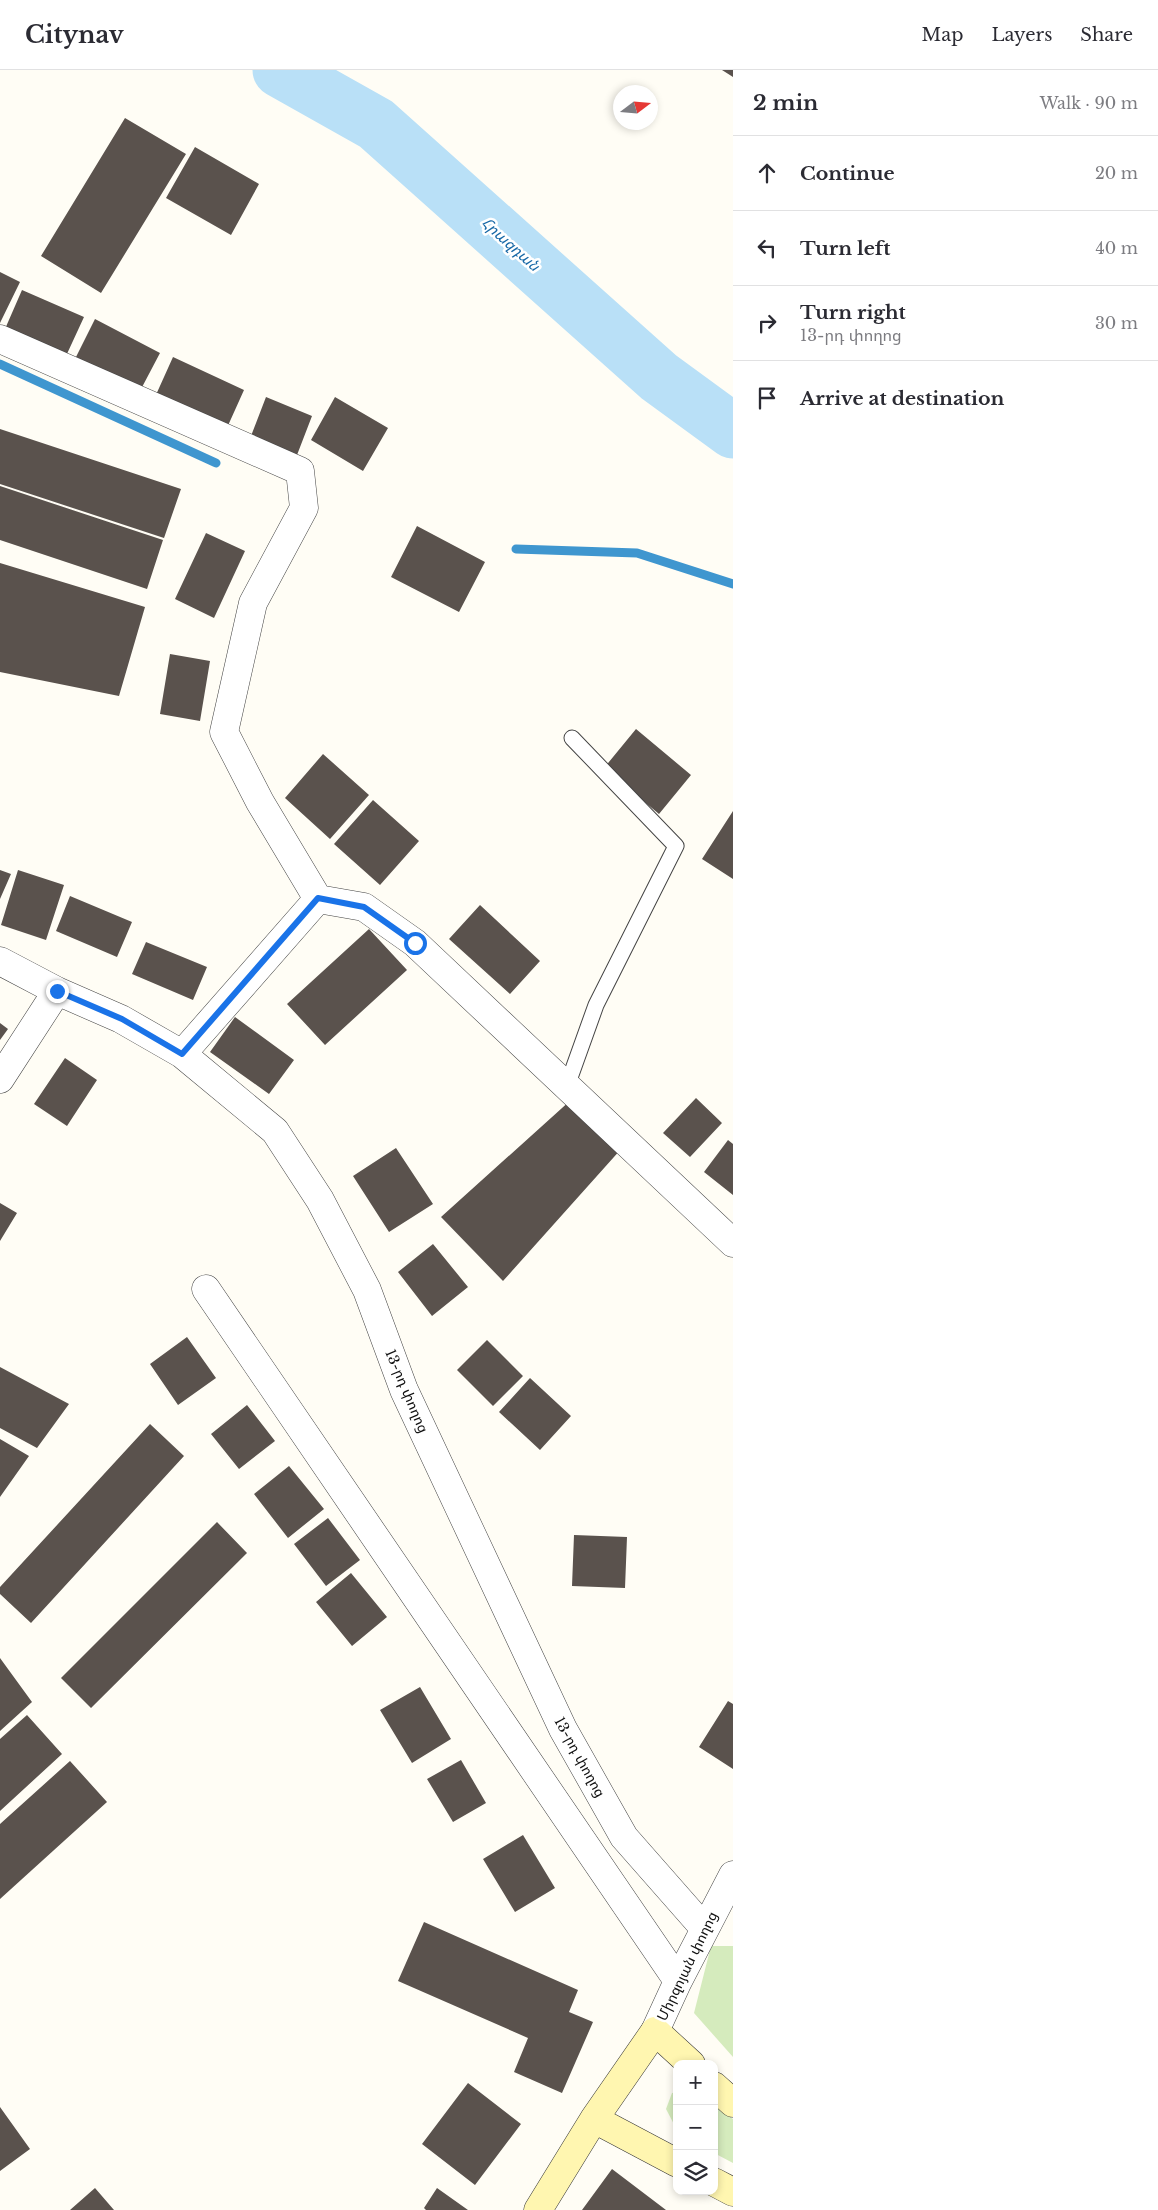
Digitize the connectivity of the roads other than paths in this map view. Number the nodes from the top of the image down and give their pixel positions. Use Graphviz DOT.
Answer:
graph roads {
  1 [pos="0,339"];
  2 [pos="572,738"];
  3 [pos="318,898"];
  4 [pos="0,961"];
  5 [pos="57,991"];
  6 [pos="182,1054"];
  7 [pos="0,1078"];
  8 [pos="567,1086"];
  9 [pos="733,1243"];
  10 [pos="206,1289"];
  11 [pos="733,1875"];
  12 [pos="704,1928"];
  13 [pos="678,1981"];
  14 [pos="655,2031"];
  15 [pos="686,2060"];
  16 [pos="718,2090"];
  17 [pos="733,2103"];
  18 [pos="594,2119"];
  19 [pos="673,2161"];
  20 [pos="718,2184"];
  21 [pos="733,2192"];
  22 [pos="538,2210"];
  1 -- 3 [label="street"];
  2 -- 8 [label="lane"];
  3 -- 6 [label="street"];
  3 -- 8 [label="street"];
  4 -- 5 [label="street, 13-րդ փողոց"];
  5 -- 6 [label="street, 13-րդ փողոց"];
  5 -- 7 [label="street"];
  6 -- 12 [label="street, 13-րդ փողոց"];
  8 -- 9 [label="street"];
  10 -- 13 [label="street"];
  11 -- 12 [label="street, Միրզոյան փողոց"];
  12 -- 13 [label="street, Միրզոյան փողոց"];
  13 -- 14 [label="street, Միրզոյան փողոց"];
  14 -- 15 [label="main road"];
  14 -- 18 [label="main road"];
  16 -- 17 [label="main road"];
  18 -- 19 [label="main road"];
  18 -- 22 [label="main road"];
  20 -- 21 [label="main road"];
}
